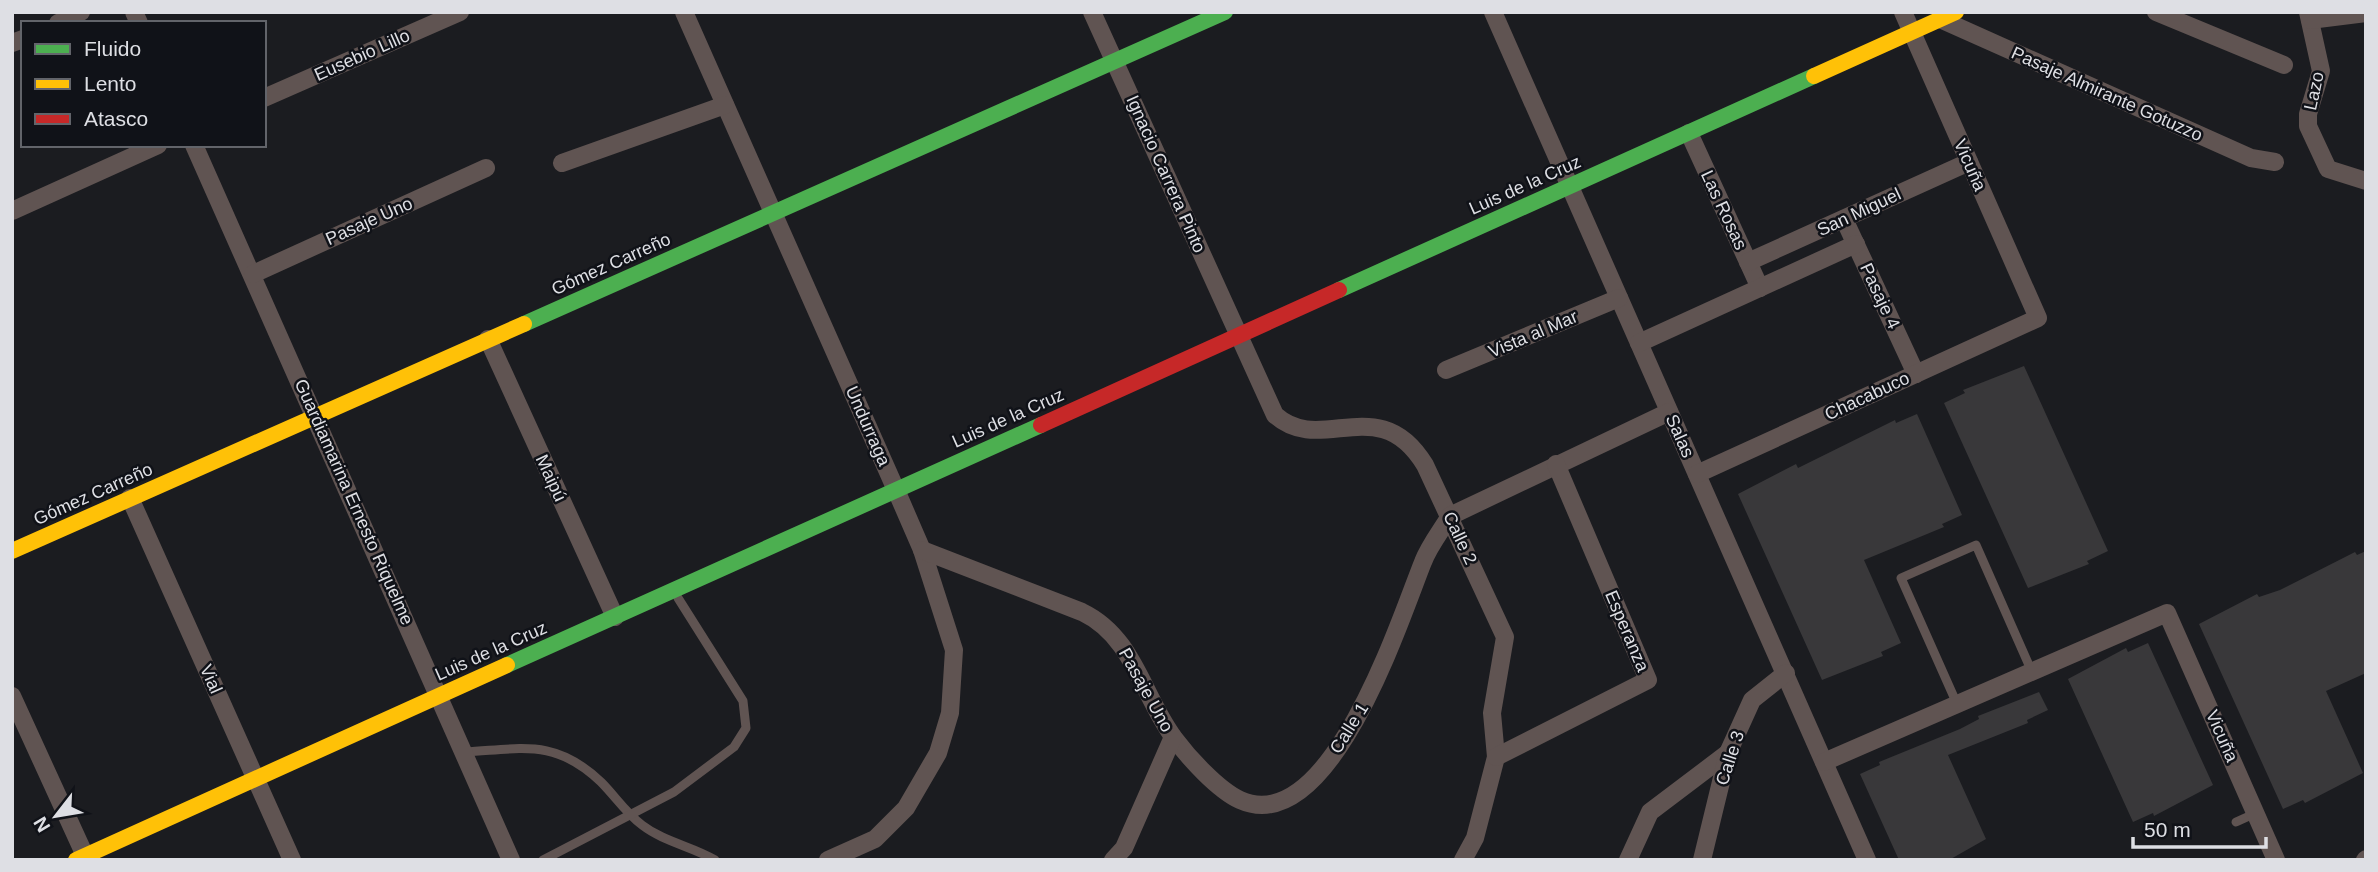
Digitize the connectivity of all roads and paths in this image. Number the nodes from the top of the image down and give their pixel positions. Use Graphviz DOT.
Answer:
graph roads {
  1 [pos="82,12"];
  2 [pos="460,12"];
  3 [pos="684,12"];
  4 [pos="1092,12"];
  5 [pos="1225,12"];
  6 [pos="1493,12"];
  7 [pos="1903,12"];
  8 [pos="2156,12"];
  9 [pos="2366,13"];
  10 [pos="1948,16"];
  11 [pos="2309,16"];
  12 [pos="62,21"];
  13 [pos="1912,32"];
  14 [pos="1115,61"];
  15 [pos="2284,65"];
  16 [pos="266,97"];
  17 [pos="725,105"];
  18 [pos="1689,133"];
  19 [pos="154,147"];
  20 [pos="195,147"];
  21 [pos="1969,162"];
  22 [pos="2275,162"];
  23 [pos="562,163"];
  24 [pos="486,168"];
  25 [pos="2366,181"];
  26 [pos="1570,186"];
  27 [pos="12,211"];
  28 [pos="773,213"];
  29 [pos="1844,219"];
  30 [pos="1856,244"];
  31 [pos="1748,262"];
  32 [pos="253,274"];
  33 [pos="1760,288"];
  34 [pos="1619,298"];
  35 [pos="2038,318"];
  36 [pos="1239,335"];
  37 [pos="488,339"];
  38 [pos="1639,343"];
  39 [pos="1446,370"];
  40 [pos="1916,374"];
  41 [pos="1669,412"];
  42 [pos="316,416"];
  43 [pos="1556,464"];
  44 [pos="1697,474"];
  45 [pos="896,490"];
  46 [pos="130,498"];
  47 [pos="1450,516"];
  48 [pos="922,550"];
  49 [pos="12,551"];
  50 [pos="678,598"];
  51 [pos="615,617"];
  52 [pos="2043,670"];
  53 [pos="1786,673"];
  54 [pos="441,695"];
  55 [pos="12,696"];
  56 [pos="1956,704"];
  57 [pos="1173,737"];
  58 [pos="465,752"];
  59 [pos="1728,754"];
  60 [pos="1496,757"];
  61 [pos="1824,762"];
  62 [pos="256,779"];
  63 [pos="2256,813"];
  64 [pos="629,814"];
  65 [pos="2236,822"];
  66 [pos="82,858"];
  67 [pos="292,860"];
  68 [pos="511,860"];
  69 [pos="543,860"];
  70 [pos="715,860"];
  71 [pos="828,860"];
  72 [pos="1113,860"];
  73 [pos="1463,860"];
  74 [pos="1628,860"];
  75 [pos="1702,860"];
  76 [pos="1867,860"];
  77 [pos="2276,860"];
  1 -- 12 [label="street"];
  2 -- 16 [label="street, Eusebio Lillo"];
  3 -- 17 [label="street, Undurraga"];
  4 -- 14 [label="street, Ignacio Carrera Pinto"];
  5 -- 14 [label="street, Gómez Carreño"];
  6 -- 26 [label="street, Salas"];
  7 -- 13 [label="street, Vicuña"];
  8 -- 15 [label="street"];
  9 -- 11 [label="street"];
  10 -- 13 [label="street, Luis de la Cruz"];
  10 -- 22 [label="street, Pasaje Almirante Gotuzzo"];
  11 -- 25 [label="street, Lazo"];
  13 -- 18 [label="street, Luis de la Cruz"];
  13 -- 21 [label="street, Vicuña"];
  14 -- 28 [label="street, Gómez Carreño"];
  14 -- 36 [label="street, Ignacio Carrera Pinto"];
  17 -- 23 [label="street"];
  17 -- 28 [label="street, Undurraga"];
  18 -- 26 [label="street, Luis de la Cruz"];
  18 -- 31 [label="street, Las Rosas"];
  19 -- 27 [label="street"];
  20 -- 32 [label="street, Guardiamarina Ernesto Riquelme"];
  21 -- 29 [label="street, San Miguel"];
  21 -- 35 [label="street, Vicuña"];
  24 -- 32 [label="street, Pasaje Uno"];
  26 -- 34 [label="street, Salas"];
  26 -- 36 [label="street, Luis de la Cruz"];
  28 -- 37 [label="street, Gómez Carreño"];
  28 -- 45 [label="street, Undurraga"];
  29 -- 30 [label="street, Pasaje 4"];
  29 -- 31 [label="street, San Miguel"];
  30 -- 33 [label="street, San Miguel"];
  30 -- 40 [label="street, Pasaje 4"];
  31 -- 33 [label="street, Las Rosas"];
  32 -- 42 [label="street, Guardiamarina Ernesto Riquelme"];
  33 -- 38 [label="street, San Miguel"];
  34 -- 38 [label="street, Salas"];
  34 -- 39 [label="street, Vista al Mar"];
  35 -- 40 [label="street, Chacabuco"];
  36 -- 45 [label="street, Luis de la Cruz"];
  36 -- 47 [label="street, Calle 2"];
  37 -- 42 [label="street, Gómez Carreño"];
  37 -- 51 [label="street, Maipú"];
  38 -- 41 [label="street, Salas"];
  40 -- 44 [label="street, Chacabuco"];
  41 -- 43 [label="street"];
  41 -- 44 [label="street, Salas"];
  42 -- 46 [label="street, Gómez Carreño"];
  42 -- 54 [label="street, Guardiamarina Ernesto Riquelme"];
  43 -- 47 [label="street"];
  43 -- 60 [label="street, Esperanza"];
  44 -- 53 [label="street, Salas"];
  45 -- 48 [label="street, Undurraga"];
  45 -- 51 [label="street, Luis de la Cruz"];
  46 -- 49 [label="street, Gómez Carreño"];
  46 -- 62 [label="street, Vial"];
  47 -- 57 [label="street, Calle 1"];
  47 -- 60 [label="street, Calle 2"];
  48 -- 57 [label="street, Pasaje Uno"];
  48 -- 71 [label="street, Undurraga"];
  50 -- 64 [label="lane"];
  51 -- 54 [label="street, Luis de la Cruz"];
  52 -- 56 [label="street"];
  52 -- 56 [label="lane"];
  52 -- 63 [label="street, Vicuña"];
  53 -- 59 [label="street, Calle 3"];
  53 -- 61 [label="street, Salas"];
  54 -- 58 [label="street, Guardiamarina Ernesto Riquelme"];
  54 -- 62 [label="street, Luis de la Cruz"];
  55 -- 66 [label="street"];
  56 -- 61 [label="street"];
  57 -- 72 [label="street, Pasaje Uno"];
  58 -- 64 [label="lane"];
  58 -- 68 [label="street, Guardiamarina Ernesto Riquelme"];
  59 -- 74 [label="street"];
  59 -- 75 [label="street, Calle 3"];
  60 -- 73 [label="street, Calle 2"];
  61 -- 76 [label="street, Salas"];
  62 -- 66 [label="street, Luis de la Cruz"];
  62 -- 67 [label="street, Vial"];
  63 -- 65 [label="lane"];
  63 -- 77 [label="street, Vicuña"];
  64 -- 69 [label="lane"];
  64 -- 70 [label="lane"];
}
